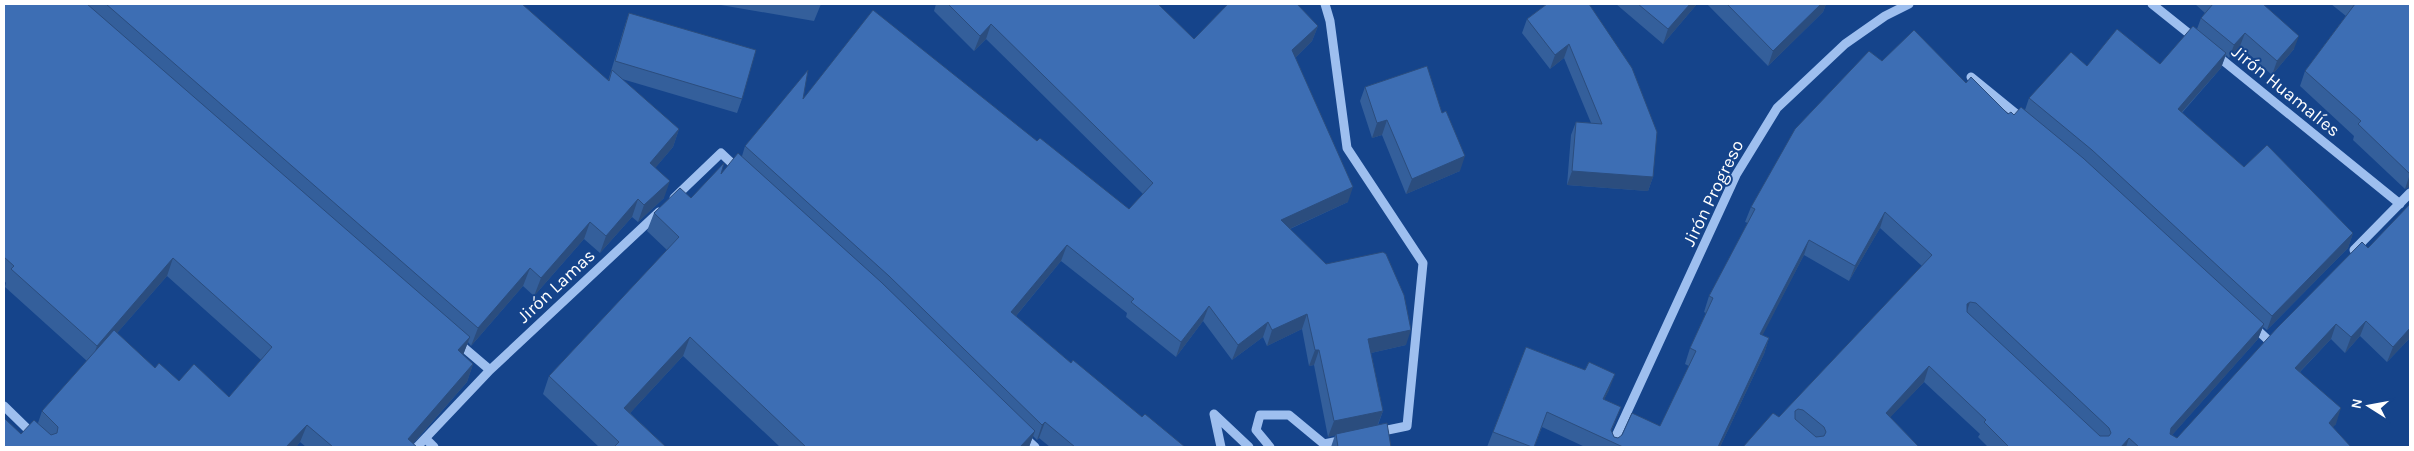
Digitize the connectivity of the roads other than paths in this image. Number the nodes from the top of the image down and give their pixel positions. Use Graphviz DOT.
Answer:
graph roads {
  1 [pos="1325,4"];
  2 [pos="1908,4"];
  3 [pos="2152,4"];
  4 [pos="1971,77"];
  5 [pos="2030,126"];
  6 [pos="750,180"];
  7 [pos="2410,193"];
  8 [pos="2400,204"];
  9 [pos="2347,258"];
  10 [pos="2246,320"];
  11 [pos="445,331"];
  12 [pos="2267,339"];
  13 [pos="490,370"];
  14 [pos="4,406"];
  15 [pos="1013,427"];
  16 [pos="1370,434"];
  17 [pos="1352,438"];
  18 [pos="426,439"];
  19 [pos="46,447"];
  20 [pos="417,447"];
  21 [pos="434,447"];
  22 [pos="1035,447"];
  23 [pos="1221,447"];
  24 [pos="1249,447"];
  25 [pos="1270,447"];
  26 [pos="1611,447"];
  1 -- 16 [label="street"];
  2 -- 26 [label="street, Jirón Progreso"];
  3 -- 8 [label="street, Jirón Huamalíes"];
  4 -- 5 [label="street"];
  6 -- 13 [label="street, Jirón Lamas"];
  7 -- 8 [label="street"];
  8 -- 9 [label="street"];
  10 -- 12 [label="street"];
  11 -- 13 [label="street"];
  13 -- 18 [label="street, Jirón Lamas"];
  14 -- 19 [label="street"];
  15 -- 22 [label="street"];
  17 -- 25 [label="street"];
  18 -- 20 [label="street, Jirón Lamas"];
  18 -- 21 [label="street"];
  23 -- 24 [label="street"];
}
